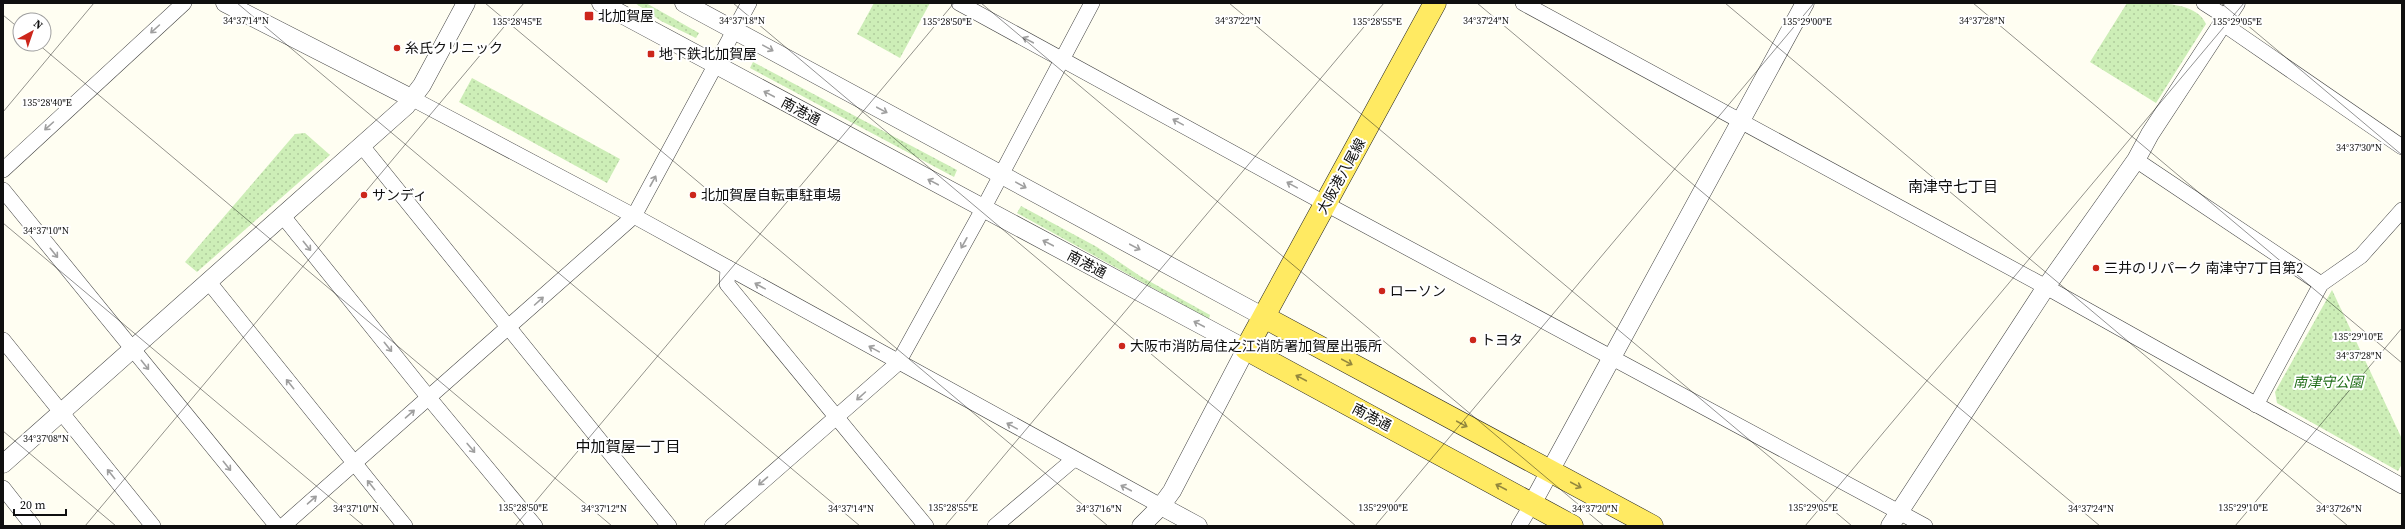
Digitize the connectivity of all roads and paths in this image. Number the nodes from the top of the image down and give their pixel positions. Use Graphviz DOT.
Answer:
graph roads {
  1 [pos="184,3"];
  2 [pos="225,3"];
  3 [pos="466,3"];
  4 [pos="601,3"];
  5 [pos="684,3"];
  6 [pos="749,3"];
  7 [pos="959,3"];
  8 [pos="1092,3"];
  9 [pos="1435,3"];
  10 [pos="1523,3"];
  11 [pos="1805,3"];
  12 [pos="2204,3"];
  13 [pos="2228,15"];
  14 [pos="735,30"];
  15 [pos="1062,59"];
  16 [pos="716,66"];
  17 [pos="413,99"];
  18 [pos="1741,122"];
  19 [pos="362,146"];
  20 [pos="2402,147"];
  21 [pos="2136,160"];
  22 [pos="3,170"];
  23 [pos="1001,174"];
  24 [pos="3,190"];
  25 [pos="1326,204"];
  26 [pos="983,209"];
  27 [pos="2402,210"];
  28 [pos="282,216"];
  29 [pos="634,216"];
  30 [pos="728,268"];
  31 [pos="208,281"];
  32 [pos="2322,284"];
  33 [pos="2046,287"];
  34 [pos="1264,317"];
  35 [pos="510,327"];
  36 [pos="3,340"];
  37 [pos="131,348"];
  38 [pos="1246,349"];
  39 [pos="1612,357"];
  40 [pos="898,362"];
  41 [pos="429,398"];
  42 [pos="2256,405"];
  43 [pos="61,412"];
  44 [pos="837,417"];
  45 [pos="1073,460"];
  46 [pos="3,464"];
  47 [pos="354,464"];
  48 [pos="1550,471"];
  49 [pos="2402,486"];
  50 [pos="3,488"];
  51 [pos="1532,504"];
  52 [pos="1161,506"];
  53 [pos="1894,519"];
  54 [pos="33,526"];
  55 [pos="153,526"];
  56 [pos="277,526"];
  57 [pos="283,526"];
  58 [pos="405,526"];
  59 [pos="535,526"];
  60 [pos="669,526"];
  61 [pos="712,526"];
  62 [pos="926,526"];
  63 [pos="995,526"];
  64 [pos="1141,526"];
  65 [pos="1198,526"];
  66 [pos="1519,526"];
  67 [pos="1572,526"];
  68 [pos="1652,526"];
  69 [pos="1925,526"];
  1 -- 22 [label="street, one-way"];
  2 -- 17 [label="street"];
  3 -- 17 [label="street"];
  4 -- 16 [label="street, 南港通"];
  5 -- 14 [label="street"];
  6 -- 14 [label="street"];
  15 -- 7 [label="street, one-way"];
  8 -- 15 [label="street"];
  9 -- 25 [label="main road, 大阪港八尾線"];
  10 -- 18 [label="street"];
  11 -- 18 [label="street"];
  12 -- 13 [label="street"];
  13 -- 20 [label="street"];
  13 -- 21 [label="street"];
  14 -- 16 [label="street"];
  14 -- 23 [label="street, one-way"];
  15 -- 23 [label="street"];
  25 -- 15 [label="street, one-way"];
  26 -- 16 [label="street, 南港通, one-way"];
  29 -- 16 [label="street, one-way"];
  17 -- 19 [label="street"];
  17 -- 29 [label="street"];
  18 -- 33 [label="street"];
  18 -- 39 [label="street"];
  19 -- 28 [label="street"];
  19 -- 35 [label="street"];
  21 -- 32 [label="street"];
  21 -- 33 [label="street"];
  23 -- 26 [label="street"];
  23 -- 34 [label="street, one-way"];
  24 -- 37 [label="street, one-way"];
  25 -- 34 [label="main road, 大阪港八尾線"];
  25 -- 39 [label="street"];
  38 -- 26 [label="street, 南港通, one-way"];
  26 -- 40 [label="street, one-way"];
  27 -- 32 [label="street"];
  28 -- 31 [label="street"];
  28 -- 41 [label="street, one-way"];
  29 -- 30 [label="street"];
  35 -- 29 [label="street, one-way"];
  40 -- 30 [label="street, one-way"];
  30 -- 44 [label="street"];
  31 -- 37 [label="street"];
  47 -- 31 [label="street, one-way"];
  32 -- 42 [label="street"];
  33 -- 42 [label="street"];
  33 -- 53 [label="street"];
  34 -- 38 [label="main road, 大阪港八尾線"];
  34 -- 48 [label="main road, one-way"];
  35 -- 41 [label="street"];
  35 -- 60 [label="street"];
  36 -- 43 [label="street"];
  37 -- 43 [label="street"];
  37 -- 56 [label="street, one-way"];
  51 -- 38 [label="main road, 南港通, one-way"];
  38 -- 52 [label="street"];
  39 -- 48 [label="street"];
  39 -- 53 [label="street"];
  40 -- 44 [label="street, one-way"];
  45 -- 40 [label="street, one-way"];
  47 -- 41 [label="street, one-way"];
  41 -- 59 [label="street, one-way"];
  42 -- 49 [label="street"];
  43 -- 46 [label="street"];
  55 -- 43 [label="street, one-way"];
  44 -- 61 [label="street, one-way"];
  44 -- 62 [label="street"];
  52 -- 45 [label="street, one-way"];
  45 -- 63 [label="street"];
  57 -- 47 [label="street, one-way"];
  58 -- 47 [label="street, one-way"];
  48 -- 51 [label="street"];
  48 -- 68 [label="main road, one-way"];
  50 -- 54 [label="street"];
  51 -- 66 [label="street"];
  51 -- 67 [label="main road, 南港通"];
  52 -- 64 [label="street"];
  52 -- 65 [label="street"];
  53 -- 69 [label="street"];
}
